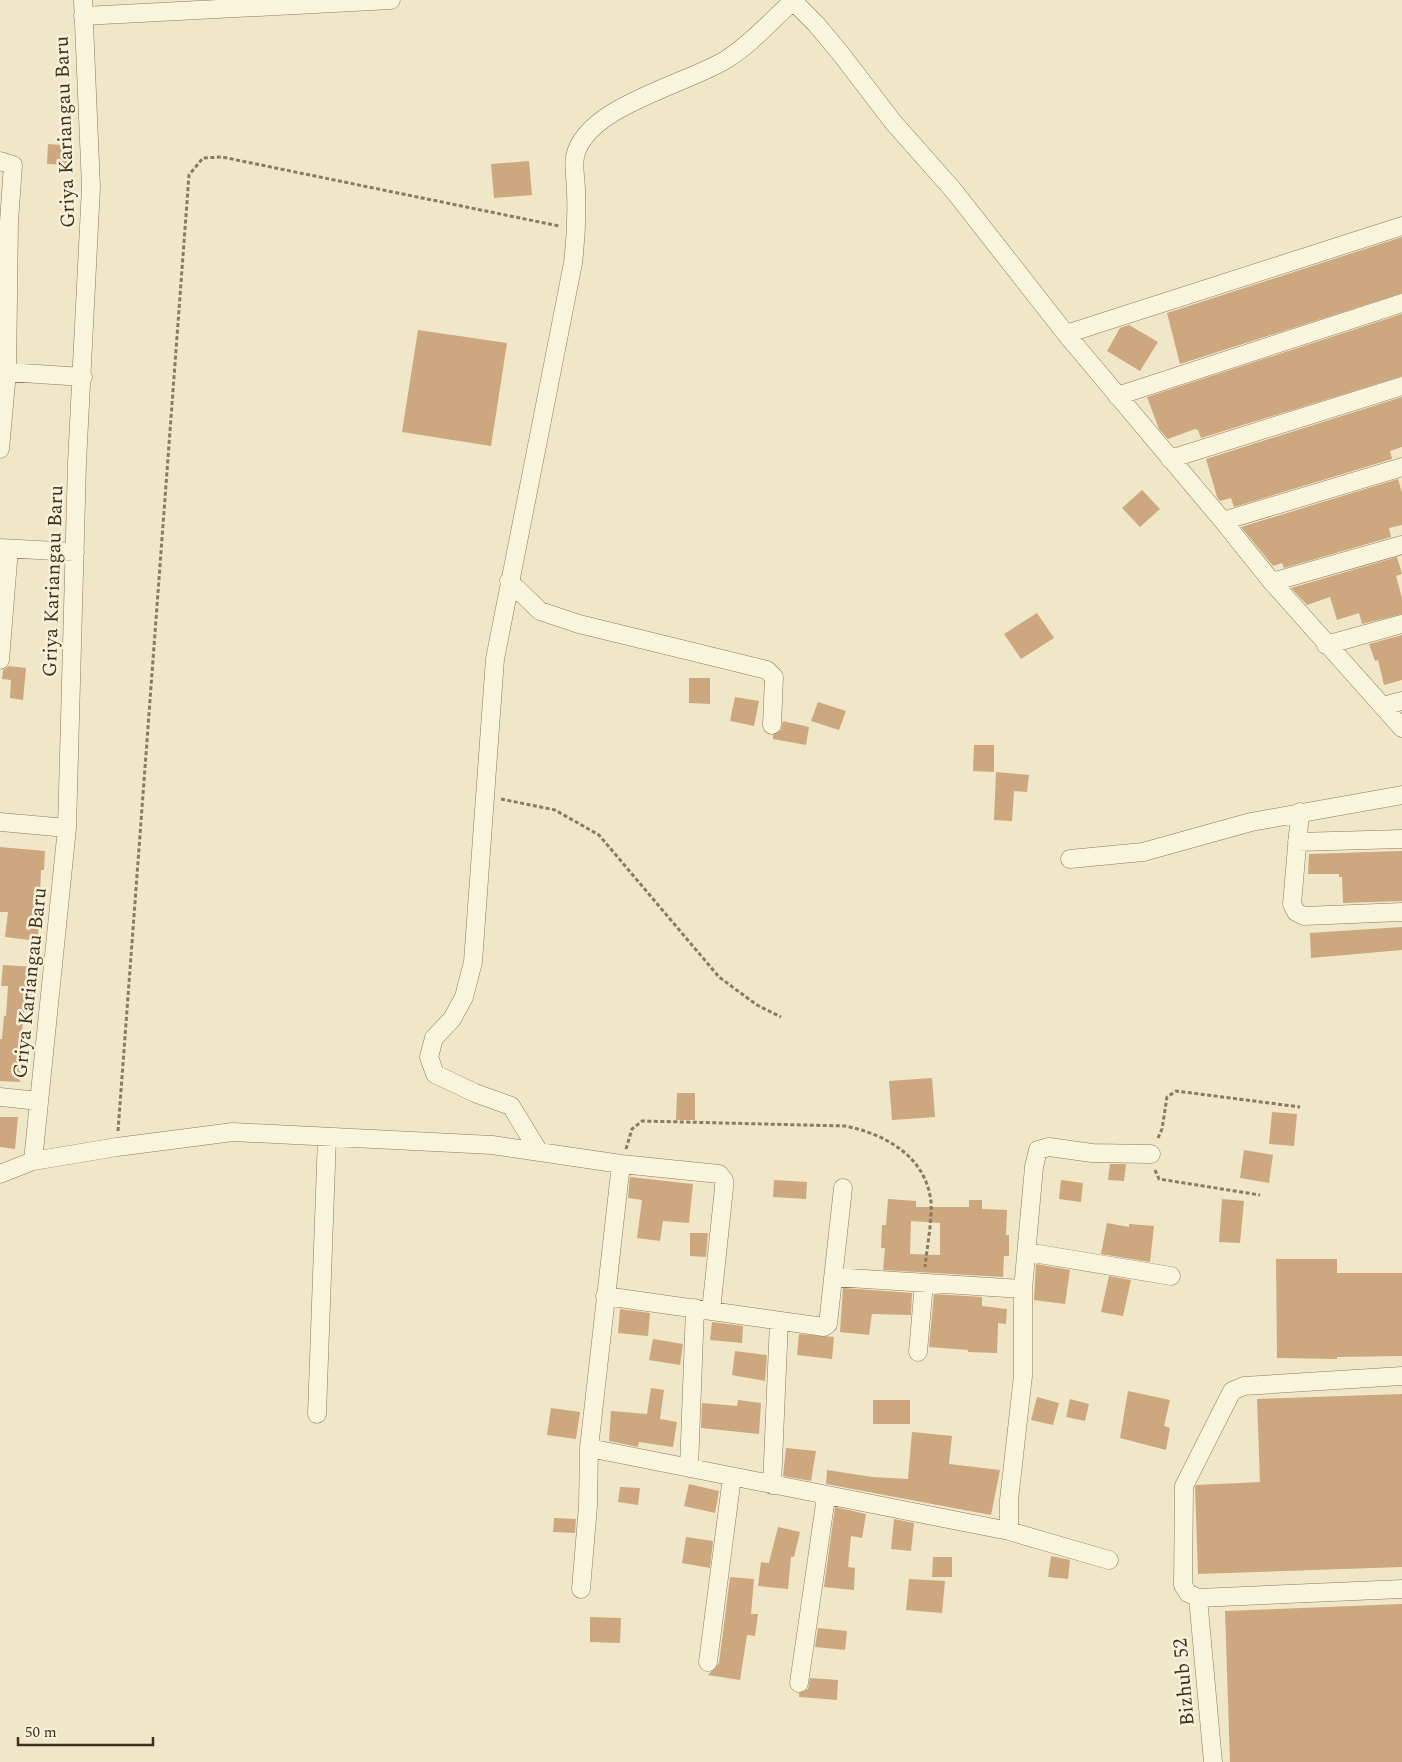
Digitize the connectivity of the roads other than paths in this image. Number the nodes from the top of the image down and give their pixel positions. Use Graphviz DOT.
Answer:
graph roads {
  1 [pos="391,0"];
  2 [pos="792,0"];
  3 [pos="83,8"];
  4 [pos="0,161"];
  5 [pos="1402,226"];
  6 [pos="5,253"];
  7 [pos="1402,303"];
  8 [pos="1066,334"];
  9 [pos="4,351"];
  10 [pos="83,377"];
  11 [pos="5,383"];
  12 [pos="1402,386"];
  13 [pos="1117,396"];
  14 [pos="0,449"];
  15 [pos="1170,459"];
  16 [pos="1402,467"];
  17 [pos="1223,521"];
  18 [pos="1402,546"];
  19 [pos="4,549"];
  20 [pos="75,552"];
  21 [pos="509,581"];
  22 [pos="1272,582"];
  23 [pos="1402,624"];
  24 [pos="1326,646"];
  25 [pos="0,660"];
  26 [pos="1402,701"];
  27 [pos="1383,706"];
  28 [pos="772,724"];
  29 [pos="1402,728"];
  30 [pos="1402,795"];
  31 [pos="1300,812"];
  32 [pos="0,822"];
  33 [pos="67,828"];
  34 [pos="1402,839"];
  35 [pos="1297,842"];
  36 [pos="1070,858"];
  37 [pos="1402,912"];
  38 [pos="0,1097"];
  39 [pos="39,1101"];
  40 [pos="327,1137"];
  41 [pos="539,1152"];
  42 [pos="1151,1154"];
  43 [pos="33,1161"];
  44 [pos="621,1164"];
  45 [pos="0,1174"];
  46 [pos="843,1188"];
  47 [pos="1027,1252"];
  48 [pos="1171,1276"];
  49 [pos="832,1277"];
  50 [pos="924,1283"];
  51 [pos="1023,1289"];
  52 [pos="605,1296"];
  53 [pos="703,1309"];
  54 [pos="779,1321"];
  55 [pos="918,1352"];
  56 [pos="1402,1376"];
  57 [pos="317,1414"];
  58 [pos="589,1448"];
  59 [pos="689,1468"];
  60 [pos="732,1477"];
  61 [pos="772,1485"];
  62 [pos="826,1496"];
  63 [pos="1009,1531"];
  64 [pos="1110,1560"];
  65 [pos="580,1589"];
  66 [pos="1402,1589"];
  67 [pos="1198,1598"];
  68 [pos="708,1662"];
  69 [pos="799,1683"];
  70 [pos="1213,1762"];
  1 -- 3 [label="street"];
  2 -- 8 [label="street"];
  2 -- 21 [label="street"];
  3 -- 10 [label="street, Griya Kariangau Baru"];
  4 -- 6 [label="street"];
  5 -- 8 [label="street"];
  6 -- 9 [label="street"];
  7 -- 13 [label="street"];
  8 -- 13 [label="street"];
  9 -- 11 [label="street"];
  10 -- 11 [label="street"];
  10 -- 20 [label="street, Griya Kariangau Baru"];
  11 -- 14 [label="street"];
  12 -- 15 [label="street"];
  13 -- 15 [label="street"];
  15 -- 17 [label="street"];
  16 -- 17 [label="street"];
  17 -- 22 [label="street"];
  18 -- 22 [label="street"];
  19 -- 20 [label="street"];
  19 -- 25 [label="street"];
  20 -- 33 [label="street, Griya Kariangau Baru"];
  21 -- 28 [label="street"];
  21 -- 41 [label="street"];
  22 -- 24 [label="street"];
  23 -- 24 [label="street"];
  24 -- 27 [label="street"];
  26 -- 27 [label="street"];
  27 -- 29 [label="street"];
  30 -- 31 [label="street"];
  31 -- 35 [label="street"];
  31 -- 36 [label="street"];
  32 -- 33 [label="street"];
  33 -- 39 [label="street, Griya Kariangau Baru"];
  34 -- 35 [label="street"];
  35 -- 37 [label="street"];
  38 -- 39 [label="street"];
  39 -- 43 [label="street, Griya Kariangau Baru"];
  40 -- 41 [label="street"];
  40 -- 43 [label="street"];
  40 -- 57 [label="street"];
  41 -- 44 [label="street"];
  42 -- 47 [label="street"];
  43 -- 45 [label="street"];
  44 -- 52 [label="street"];
  44 -- 53 [label="street"];
  46 -- 49 [label="street"];
  47 -- 48 [label="street"];
  47 -- 51 [label="street"];
  49 -- 50 [label="street"];
  49 -- 54 [label="street"];
  50 -- 51 [label="street"];
  50 -- 55 [label="street"];
  51 -- 63 [label="street"];
  52 -- 53 [label="street"];
  52 -- 58 [label="street"];
  53 -- 54 [label="street"];
  53 -- 59 [label="street"];
  54 -- 61 [label="street"];
  56 -- 67 [label="street"];
  58 -- 59 [label="street"];
  58 -- 65 [label="street"];
  59 -- 60 [label="street"];
  60 -- 61 [label="street"];
  60 -- 68 [label="street"];
  61 -- 62 [label="street"];
  62 -- 63 [label="street"];
  62 -- 69 [label="street"];
  63 -- 64 [label="street"];
  66 -- 67 [label="street"];
  67 -- 70 [label="street, Bizhub 52"];
}
